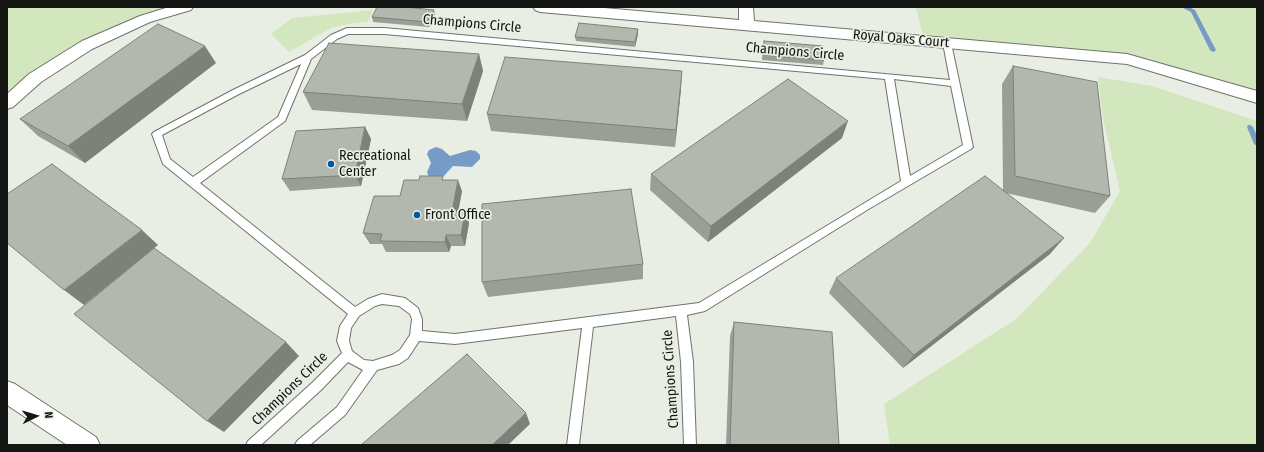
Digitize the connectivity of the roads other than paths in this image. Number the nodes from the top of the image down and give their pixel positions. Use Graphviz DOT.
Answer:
graph roads {
  1 [pos="186,7"];
  2 [pos="540,7"];
  3 [pos="715,7"];
  4 [pos="746,7"];
  5 [pos="714,23"];
  6 [pos="747,26"];
  7 [pos="947,43"];
  8 [pos="308,57"];
  9 [pos="890,76"];
  10 [pos="955,83"];
  11 [pos="1257,97"];
  12 [pos="7,103"];
  13 [pos="906,182"];
  14 [pos="192,183"];
  15 [pos="681,311"];
  16 [pos="355,313"];
  17 [pos="588,322"];
  18 [pos="416,336"];
  19 [pos="348,354"];
  20 [pos="373,366"];
  21 [pos="7,392"];
  22 [pos="88,445"];
  23 [pos="252,445"];
  24 [pos="301,445"];
  25 [pos="574,445"];
  26 [pos="690,445"];
  1 -- 12 [label="street"];
  2 -- 5 [label="street, Royal Oaks Court"];
  3 -- 5 [label="street"];
  4 -- 6 [label="street"];
  5 -- 6 [label="street, Royal Oaks Court"];
  6 -- 7 [label="street, Royal Oaks Court"];
  7 -- 10 [label="lane, Champions Circle"];
  7 -- 11 [label="street, Royal Oaks Court"];
  8 -- 9 [label="lane, Champions Circle"];
  8 -- 14 [label="lane"];
  8 -- 14 [label="lane, Champions Circle"];
  9 -- 10 [label="lane, Champions Circle"];
  9 -- 13 [label="lane"];
  10 -- 13 [label="lane, Champions Circle"];
  13 -- 15 [label="lane, Champions Circle"];
  14 -- 16 [label="lane, Champions Circle"];
  15 -- 17 [label="lane, Champions Circle"];
  15 -- 26 [label="lane, Champions Circle"];
  16 -- 18 [label="lane, Champions Circle"];
  16 -- 19 [label="lane, Champions Circle"];
  17 -- 18 [label="lane, Champions Circle"];
  17 -- 25 [label="lane"];
  18 -- 20 [label="lane"];
  19 -- 20 [label="lane, Champions Circle"];
  19 -- 23 [label="lane, Champions Circle"];
  20 -- 24 [label="lane"];
  21 -- 22 [label="street"];
}
